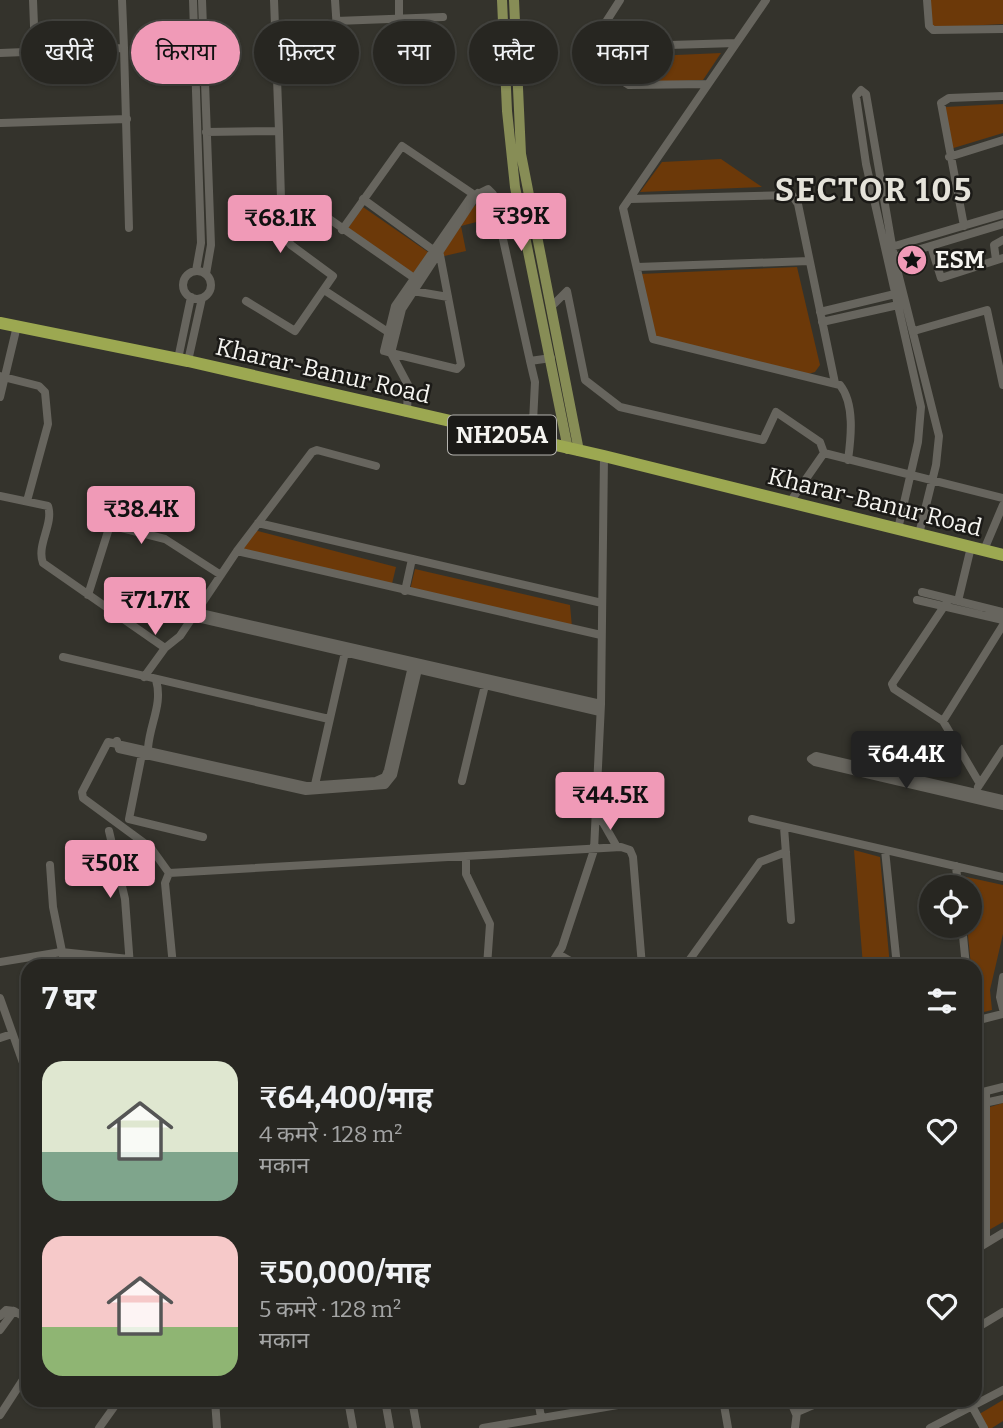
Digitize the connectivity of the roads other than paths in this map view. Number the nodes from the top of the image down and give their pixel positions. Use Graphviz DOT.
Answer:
graph roads {
  1 [pos="33,0"];
  2 [pos="122,0"];
  3 [pos="193,0"];
  4 [pos="202,0"];
  5 [pos="274,0"];
  6 [pos="335,0"];
  7 [pos="399,0"];
  8 [pos="502,0"];
  9 [pos="514,0"];
  10 [pos="620,0"];
  11 [pos="766,0"];
  12 [pos="927,0"];
  13 [pos="443,17"];
  14 [pos="399,18"];
  15 [pos="34,21"];
  16 [pos="275,21"];
  17 [pos="335,21"];
  18 [pos="607,21"];
  19 [pos="1003,29"];
  20 [pos="736,43"];
  21 [pos="673,45"];
  22 [pos="117,48"];
  23 [pos="124,48"];
  24 [pos="21,52"];
  25 [pos="0,53"];
  26 [pos="277,84"];
  27 [pos="626,84"];
  28 [pos="708,84"];
  29 [pos="1003,96"];
  30 [pos="127,119"];
  31 [pos="1,123"];
  32 [pos="279,131"];
  33 [pos="206,132"];
  34 [pos="1003,140"];
  35 [pos="949,157"];
  36 [pos="876,161"];
  37 [pos="866,164"];
  38 [pos="476,194"];
  39 [pos="630,199"];
  40 [pos="363,200"];
  41 [pos="315,209"];
  42 [pos="1003,214"];
  43 [pos="1003,224"];
  44 [pos="964,226"];
  45 [pos="130,229"];
  46 [pos="342,230"];
  47 [pos="1003,240"];
  48 [pos="931,246"];
  49 [pos="888,248"];
  50 [pos="437,251"];
  51 [pos="894,257"];
  52 [pos="999,259"];
  53 [pos="809,261"];
  54 [pos="637,267"];
  55 [pos="196,271"];
  56 [pos="206,274"];
  57 [pos="417,280"];
  58 [pos="324,290"];
  59 [pos="413,290"];
  60 [pos="895,294"];
  61 [pos="191,297"];
  62 [pos="448,297"];
  63 [pos="202,298"];
  64 [pos="246,301"];
  65 [pos="898,305"];
  66 [pos="551,307"];
  67 [pos="820,312"];
  68 [pos="0,323"];
  69 [pos="822,323"];
  70 [pos="17,326"];
  71 [pos="914,331"];
  72 [pos="388,332"];
  73 [pos="391,354"];
  74 [pos="551,358"];
  75 [pos="183,360"];
  76 [pos="530,361"];
  77 [pos="3,377"];
  78 [pos="835,383"];
  79 [pos="1003,385"];
  80 [pos="0,397"];
  81 [pos="407,413"];
  82 [pos="532,442"];
  83 [pos="574,450"];
  84 [pos="824,453"];
  85 [pos="604,456"];
  86 [pos="848,460"];
  87 [pos="376,466"];
  88 [pos="912,475"];
  89 [pos="933,480"];
  90 [pos="0,496"];
  91 [pos="1003,498"];
  92 [pos="27,501"];
  93 [pos="790,502"];
  94 [pos="1003,505"];
  95 [pos="258,523"];
  96 [pos="898,528"];
  97 [pos="919,534"];
  98 [pos="971,547"];
  99 [pos="984,550"];
  100 [pos="237,551"];
  101 [pos="1003,555"];
  102 [pos="412,559"];
  103 [pos="221,575"];
  104 [pos="405,591"];
  105 [pos="88,594"];
  106 [pos="920,596"];
  107 [pos="958,601"];
  108 [pos="602,603"];
  109 [pos="946,603"];
  110 [pos="1003,612"];
  111 [pos="194,615"];
  112 [pos="1003,623"];
  113 [pos="601,635"];
  114 [pos="165,648"];
  115 [pos="345,649"];
  116 [pos="63,657"];
  117 [pos="415,665"];
  118 [pos="144,677"];
  119 [pos="156,680"];
  120 [pos="485,682"];
  121 [pos="601,708"];
  122 [pos="330,719"];
  123 [pos="943,721"];
  124 [pos="1003,749"];
  125 [pos="145,751"];
  126 [pos="906,780"];
  127 [pos="462,781"];
  128 [pos="980,784"];
  129 [pos="314,789"];
  130 [pos="974,792"];
  131 [pos="1003,799"];
  132 [pos="1003,806"];
  133 [pos="597,812"];
  134 [pos="752,819"];
  135 [pos="784,827"];
  136 [pos="109,831"];
  137 [pos="203,837"];
  138 [pos="617,847"];
  139 [pos="594,850"];
  140 [pos="885,850"];
  141 [pos="786,852"];
  142 [pos="466,856"];
  143 [pos="50,865"];
  144 [pos="956,866"];
  145 [pos="169,873"];
  146 [pos="957,875"];
  147 [pos="1003,877"];
  148 [pos="791,920"];
  149 [pos="963,938"];
  150 [pos="61,952"];
  151 [pos="558,954"];
  152 [pos="63,959"];
  153 [pos="104,959"];
  154 [pos="129,959"];
  155 [pos="172,959"];
  156 [pos="487,959"];
  157 [pos="555,959"];
  158 [pos="567,959"];
  159 [pos="641,959"];
  160 [pos="690,959"];
  161 [pos="896,959"];
  162 [pos="965,959"];
  163 [pos="0,962"];
  164 [pos="1003,977"];
  165 [pos="0,998"];
  166 [pos="1003,1011"];
  167 [pos="982,1018"];
  168 [pos="12,1034"];
  169 [pos="0,1038"];
  170 [pos="21,1058"];
  171 [pos="1003,1087"];
  172 [pos="986,1092"];
  173 [pos="982,1093"];
  174 [pos="1003,1099"];
  175 [pos="982,1104"];
  176 [pos="986,1104"];
  177 [pos="1003,1233"];
  178 [pos="986,1243"];
  179 [pos="982,1246"];
  180 [pos="14,1311"];
  181 [pos="1003,1312"];
  182 [pos="0,1316"];
  183 [pos="21,1316"];
  184 [pos="982,1325"];
  185 [pos="0,1330"];
  186 [pos="21,1383"];
  187 [pos="1003,1390"];
  188 [pos="982,1403"];
  189 [pos="114,1407"];
  190 [pos="216,1407"];
  191 [pos="349,1407"];
  192 [pos="386,1407"];
  193 [pos="413,1407"];
  194 [pos="539,1407"];
  195 [pos="574,1407"];
  196 [pos="601,1407"];
  197 [pos="724,1407"];
  198 [pos="793,1407"];
  199 [pos="809,1407"];
  200 [pos="973,1408"];
  201 [pos="575,1411"];
  202 [pos="796,1413"];
  203 [pos="0,1415"];
  204 [pos="541,1418"];
  205 [pos="99,1428"];
  206 [pos="217,1428"];
  207 [pos="353,1428"];
  208 [pos="390,1428"];
  209 [pos="417,1428"];
  210 [pos="483,1428"];
  211 [pos="728,1428"];
  212 [pos="795,1428"];
  213 [pos="930,1428"];
  214 [pos="984,1428"];
  1 -- 15 [label="street"];
  2 -- 23 [label="street"];
  3 -- 55 [label="street"];
  4 -- 33 [label="street"];
  5 -- 16 [label="street"];
  6 -- 17 [label="street"];
  7 -- 14 [label="street"];
  8 -- 74 [label="main road"];
  9 -- 66 [label="main road"];
  10 -- 18 [label="street"];
  11 -- 20 [label="street"];
  12 -- 19 [label="street"];
  13 -- 14 [label="street"];
  14 -- 17 [label="street"];
  20 -- 21 [label="street"];
  20 -- 28 [label="street"];
  22 -- 23 [label="street"];
  23 -- 30 [label="street"];
  24 -- 25 [label="street"];
  26 -- 32 [label="street"];
  27 -- 28 [label="street"];
  28 -- 39 [label="street"];
  29 -- 35 [label="street"];
  30 -- 31 [label="street"];
  30 -- 45 [label="street"];
  32 -- 33 [label="street"];
  32 -- 58 [label="street"];
  33 -- 56 [label="street"];
  34 -- 35 [label="street"];
  35 -- 44 [label="street"];
  36 -- 37 [label="street"];
  36 -- 37 [label="street"];
  36 -- 49 [label="street"];
  37 -- 49 [label="street"];
  38 -- 40 [label="street"];
  38 -- 50 [label="street"];
  38 -- 76 [label="street"];
  39 -- 53 [label="street"];
  39 -- 54 [label="street"];
  40 -- 46 [label="street"];
  40 -- 50 [label="street"];
  41 -- 46 [label="street"];
  42 -- 44 [label="street"];
  43 -- 48 [label="street"];
  44 -- 49 [label="street"];
  46 -- 57 [label="street"];
  47 -- 52 [label="street"];
  48 -- 51 [label="street"];
  48 -- 52 [label="street"];
  49 -- 51 [label="street"];
  49 -- 60 [label="street"];
  50 -- 57 [label="street"];
  50 -- 62 [label="street"];
  51 -- 71 [label="street"];
  53 -- 54 [label="street"];
  53 -- 67 [label="street"];
  54 -- 78 [label="street"];
  55 -- 56 [label="street"];
  55 -- 61 [label="street"];
  56 -- 63 [label="street"];
  57 -- 59 [label="street"];
  57 -- 72 [label="street"];
  58 -- 64 [label="street"];
  58 -- 72 [label="street"];
  59 -- 62 [label="street"];
  59 -- 73 [label="street"];
  60 -- 65 [label="street"];
  60 -- 67 [label="street"];
  61 -- 63 [label="street"];
  61 -- 75 [label="street"];
  62 -- 73 [label="street"];
  63 -- 75 [label="street"];
  65 -- 69 [label="street"];
  65 -- 88 [label="street"];
  66 -- 83 [label="main road"];
  66 -- 84 [label="street"];
  67 -- 69 [label="street"];
  68 -- 70 [label="highway, Kharar-Banur Road / NH205A"];
  69 -- 78 [label="street"];
  70 -- 75 [label="highway, Kharar-Banur Road / NH205A"];
  70 -- 77 [label="street"];
  71 -- 79 [label="street"];
  71 -- 89 [label="street"];
  72 -- 73 [label="street"];
  73 -- 81 [label="street"];
  74 -- 76 [label="street"];
  74 -- 83 [label="main road"];
  75 -- 81 [label="highway, Kharar-Banur Road / NH205A"];
  76 -- 82 [label="street"];
  77 -- 80 [label="street"];
  77 -- 92 [label="street"];
  78 -- 86 [label="street"];
  81 -- 82 [label="highway, Kharar-Banur Road / NH205A"];
  82 -- 83 [label="highway, Kharar-Banur Road / NH205A"];
  83 -- 85 [label="highway, Kharar-Banur Road / NH205A"];
  84 -- 86 [label="street"];
  84 -- 93 [label="street"];
  85 -- 93 [label="highway, Kharar-Banur Road / NH205A"];
  85 -- 108 [label="street"];
  86 -- 88 [label="street"];
  87 -- 95 [label="street"];
  88 -- 89 [label="street"];
  88 -- 96 [label="street"];
  89 -- 91 [label="street"];
  89 -- 97 [label="street"];
  90 -- 92 [label="street"];
  92 -- 105 [label="street"];
  93 -- 96 [label="highway, Kharar-Banur Road / NH205A"];
  94 -- 99 [label="street"];
  95 -- 100 [label="street"];
  95 -- 102 [label="street"];
  96 -- 97 [label="highway, Kharar-Banur Road / NH205A"];
  97 -- 98 [label="highway, Kharar-Banur Road / NH205A"];
  98 -- 99 [label="highway, Kharar-Banur Road / NH205A"];
  98 -- 107 [label="street"];
  99 -- 101 [label="highway, Kharar-Banur Road / NH205A"];
  100 -- 103 [label="street"];
  100 -- 104 [label="street"];
  102 -- 104 [label="street"];
  102 -- 108 [label="street"];
  103 -- 105 [label="street"];
  103 -- 111 [label="street"];
  104 -- 113 [label="street"];
  105 -- 114 [label="street"];
  106 -- 109 [label="street"];
  107 -- 109 [label="street"];
  107 -- 110 [label="street"];
  108 -- 113 [label="street"];
  109 -- 112 [label="street"];
  109 -- 123 [label="street"];
  111 -- 114 [label="street"];
  111 -- 115 [label="street"];
  112 -- 123 [label="street"];
  113 -- 121 [label="street"];
  114 -- 118 [label="street"];
  115 -- 117 [label="street"];
  115 -- 122 [label="street"];
  116 -- 118 [label="street"];
  117 -- 120 [label="street"];
  117 -- 129 [label="street"];
  118 -- 119 [label="street"];
  119 -- 122 [label="street"];
  119 -- 125 [label="street"];
  120 -- 121 [label="street"];
  120 -- 127 [label="street"];
  121 -- 133 [label="street"];
  122 -- 129 [label="street"];
  123 -- 128 [label="street"];
  124 -- 128 [label="street"];
  125 -- 129 [label="street"];
  125 -- 137 [label="street"];
  125 -- 145 [label="street"];
  126 -- 126 [label="street"];
  126 -- 130 [label="street"];
  126 -- 132 [label="street"];
  128 -- 130 [label="street"];
  130 -- 131 [label="street"];
  133 -- 138 [label="street"];
  133 -- 139 [label="street"];
  134 -- 135 [label="street"];
  135 -- 140 [label="street"];
  135 -- 141 [label="street"];
  136 -- 154 [label="street"];
  138 -- 139 [label="street"];
  138 -- 159 [label="street"];
  139 -- 142 [label="street"];
  139 -- 151 [label="street"];
  140 -- 144 [label="street"];
  140 -- 161 [label="street"];
  141 -- 148 [label="street"];
  141 -- 160 [label="street"];
  142 -- 145 [label="street"];
  142 -- 156 [label="street"];
  143 -- 150 [label="street"];
  144 -- 146 [label="street"];
  144 -- 147 [label="street"];
  145 -- 155 [label="street"];
  149 -- 162 [label="street"];
  150 -- 152 [label="street"];
  150 -- 153 [label="street"];
  150 -- 163 [label="street"];
  151 -- 157 [label="street"];
  151 -- 158 [label="street"];
  164 -- 166 [label="street"];
  165 -- 168 [label="street"];
  166 -- 167 [label="street"];
  168 -- 169 [label="street"];
  168 -- 170 [label="street"];
  171 -- 172 [label="street"];
  172 -- 173 [label="street"];
  172 -- 176 [label="street"];
  174 -- 176 [label="street"];
  175 -- 176 [label="street"];
  176 -- 178 [label="street"];
  177 -- 178 [label="street"];
  178 -- 179 [label="street"];
  180 -- 182 [label="street"];
  180 -- 183 [label="street"];
  180 -- 185 [label="street"];
  181 -- 184 [label="street"];
  186 -- 203 [label="street"];
  187 -- 188 [label="street"];
  189 -- 205 [label="street"];
  190 -- 206 [label="street"];
  191 -- 207 [label="street"];
  192 -- 208 [label="street"];
  193 -- 209 [label="street"];
  194 -- 204 [label="street"];
  195 -- 201 [label="street"];
  196 -- 201 [label="street"];
  197 -- 211 [label="street"];
  198 -- 202 [label="street"];
  199 -- 202 [label="street"];
  200 -- 213 [label="street"];
  200 -- 214 [label="street"];
  201 -- 204 [label="street"];
  202 -- 212 [label="street"];
  204 -- 210 [label="street"];
}
